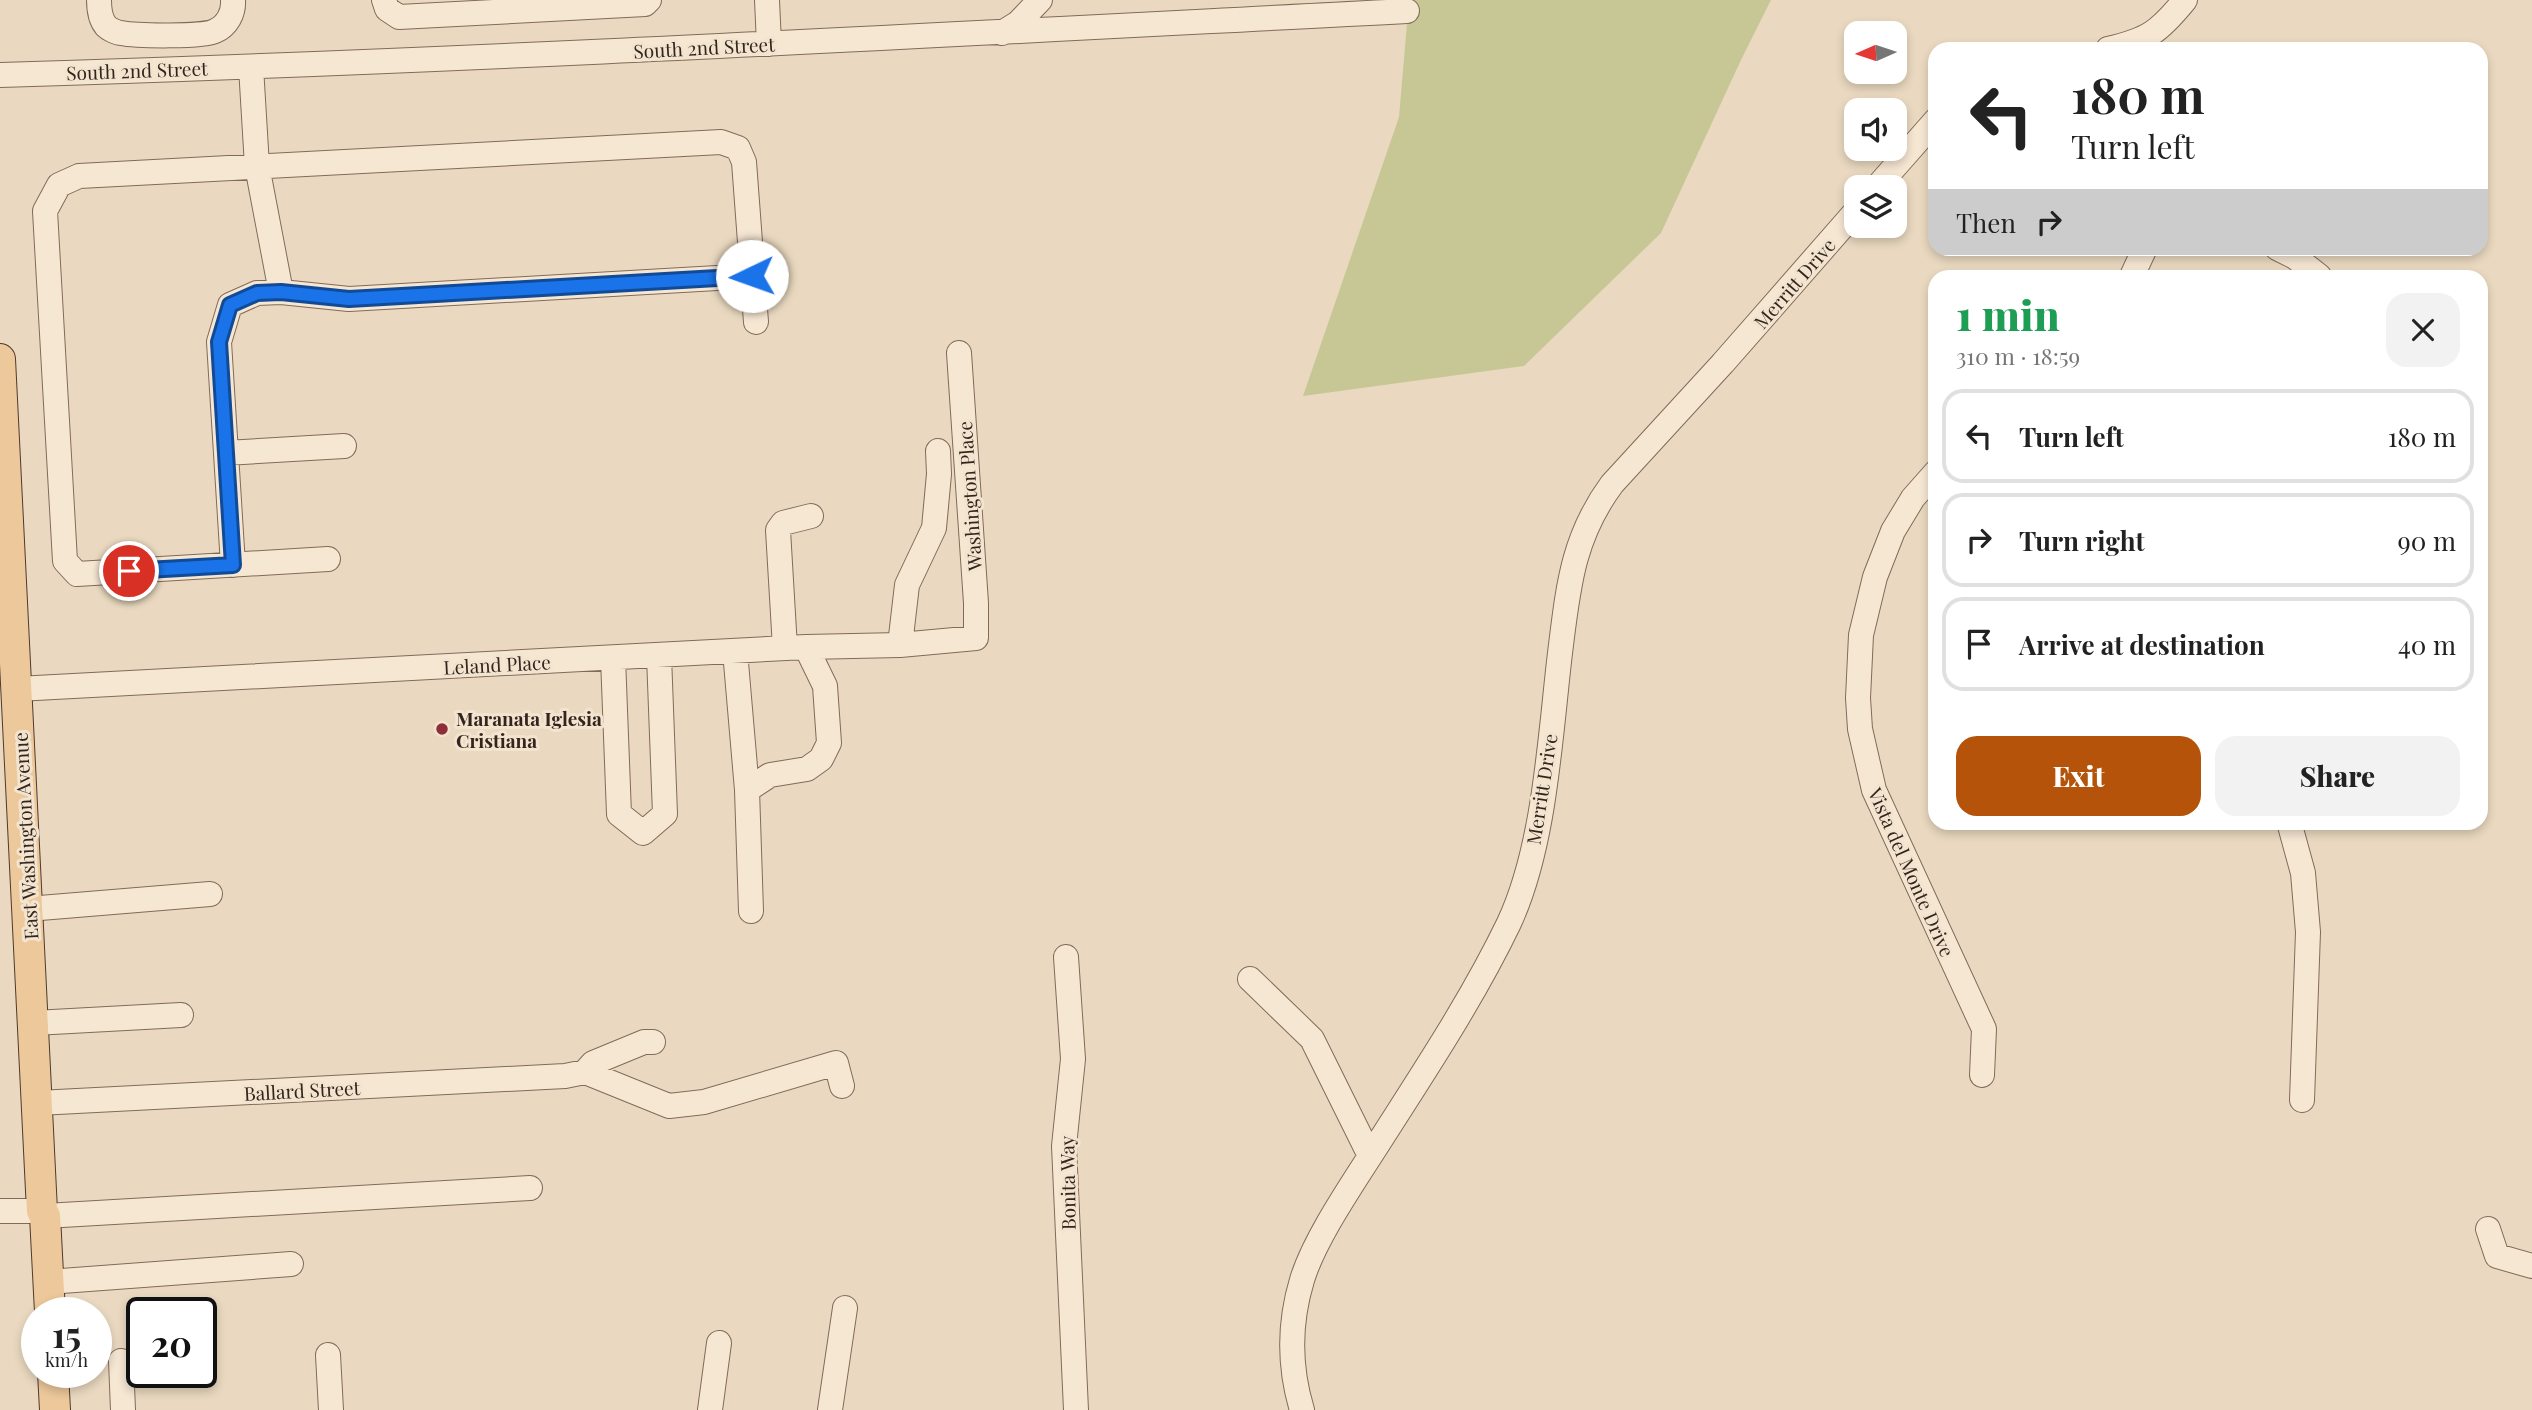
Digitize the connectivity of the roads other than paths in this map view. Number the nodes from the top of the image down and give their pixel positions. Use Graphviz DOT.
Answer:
graph roads {
  1 [pos="99,0"];
  2 [pos="233,0"];
  3 [pos="384,0"];
  4 [pos="649,0"];
  5 [pos="767,0"];
  6 [pos="1040,0"];
  7 [pos="1242,0"];
  8 [pos="2185,0"];
  9 [pos="524,5"];
  10 [pos="1407,11"];
  11 [pos="1220,20"];
  12 [pos="1002,33"];
  13 [pos="2148,42"];
  14 [pos="769,44"];
  15 [pos="251,67"];
  16 [pos="0,75"];
  17 [pos="1928,129"];
  18 [pos="257,166"];
  19 [pos="1888,175"];
  20 [pos="1844,225"];
  21 [pos="2293,256"];
  22 [pos="2311,270"];
  23 [pos="752,276"];
  24 [pos="281,292"];
  25 [pos="756,322"];
  26 [pos="959,354"];
  27 [pos="0,359"];
  28 [pos="344,446"];
  29 [pos="938,451"];
  30 [pos="226,453"];
  31 [pos="1928,481"];
  32 [pos="811,516"];
  33 [pos="328,559"];
  34 [pos="233,565"];
  35 [pos="976,638"];
  36 [pos="900,645"];
  37 [pos="795,647"];
  38 [pos="735,651"];
  39 [pos="659,656"];
  40 [pos="613,658"];
  41 [pos="17,690"];
  42 [pos="747,790"];
  43 [pos="2291,830"];
  44 [pos="210,894"];
  45 [pos="29,909"];
  46 [pos="751,911"];
  47 [pos="1066,957"];
  48 [pos="1250,979"];
  49 [pos="181,1015"];
  50 [pos="34,1023"];
  51 [pos="653,1042"];
  52 [pos="575,1074"];
  53 [pos="1982,1075"];
  54 [pos="842,1086"];
  55 [pos="2302,1100"];
  56 [pos="38,1103"];
  57 [pos="1370,1156"];
  58 [pos="530,1188"];
  59 [pos="0,1211"];
  60 [pos="44,1213"];
  61 [pos="2488,1228"];
  62 [pos="291,1264"];
  63 [pos="2532,1266"];
  64 [pos="48,1282"];
  65 [pos="49,1297"];
  66 [pos="845,1308"];
  67 [pos="719,1343"];
  68 [pos="328,1355"];
  69 [pos="121,1362"];
  70 [pos="54,1388"];
  71 [pos="55,1410"];
  72 [pos="123,1410"];
  73 [pos="331,1410"];
  74 [pos="710,1410"];
  75 [pos="830,1410"];
  76 [pos="1076,1410"];
  77 [pos="1302,1410"];
  1 -- 2 [label="street"];
  3 -- 9 [label="street"];
  4 -- 9 [label="street"];
  5 -- 14 [label="street"];
  6 -- 12 [label="street"];
  7 -- 11 [label="street"];
  8 -- 13 [label="street"];
  10 -- 11 [label="street, South 2nd Street"];
  11 -- 12 [label="street, South 2nd Street"];
  12 -- 14 [label="street, South 2nd Street"];
  14 -- 15 [label="street, South 2nd Street"];
  15 -- 16 [label="street, South 2nd Street"];
  15 -- 18 [label="street"];
  17 -- 19 [label="street"];
  18 -- 23 [label="street"];
  18 -- 24 [label="street"];
  18 -- 34 [label="street"];
  20 -- 57 [label="street, Merritt Drive"];
  21 -- 22 [label="street"];
  23 -- 24 [label="street"];
  23 -- 25 [label="street"];
  24 -- 30 [label="street"];
  26 -- 35 [label="street, Washington Place"];
  27 -- 41 [label="main road, East Washington Avenue"];
  28 -- 30 [label="street"];
  29 -- 36 [label="street"];
  30 -- 34 [label="street"];
  31 -- 53 [label="street, Vista del Monte Drive"];
  32 -- 37 [label="street"];
  33 -- 34 [label="street"];
  35 -- 36 [label="street, Leland Place"];
  36 -- 37 [label="street, Leland Place"];
  37 -- 38 [label="street, Leland Place"];
  37 -- 42 [label="street"];
  38 -- 39 [label="street, Leland Place"];
  38 -- 42 [label="street"];
  39 -- 40 [label="street, Leland Place"];
  39 -- 40 [label="street"];
  40 -- 41 [label="street, Leland Place"];
  41 -- 45 [label="main road, East Washington Avenue"];
  42 -- 46 [label="street"];
  43 -- 55 [label="street"];
  44 -- 45 [label="street"];
  45 -- 50 [label="main road, East Washington Avenue"];
  47 -- 76 [label="street, Bonita Way"];
  48 -- 57 [label="street"];
  49 -- 50 [label="street"];
  50 -- 56 [label="main road, East Washington Avenue"];
  51 -- 52 [label="street"];
  52 -- 54 [label="street"];
  52 -- 56 [label="street, Ballard Street"];
  56 -- 60 [label="main road, East Washington Avenue"];
  57 -- 77 [label="street, Merritt Drive"];
  58 -- 60 [label="street"];
  59 -- 60 [label="street"];
  60 -- 64 [label="main road, East Washington Avenue"];
  61 -- 63 [label="street"];
  62 -- 64 [label="street"];
  64 -- 65 [label="main road, East Washington Avenue"];
  66 -- 75 [label="street"];
  67 -- 74 [label="street"];
  68 -- 73 [label="street"];
  69 -- 72 [label="street"];
  70 -- 71 [label="main road"];
}
